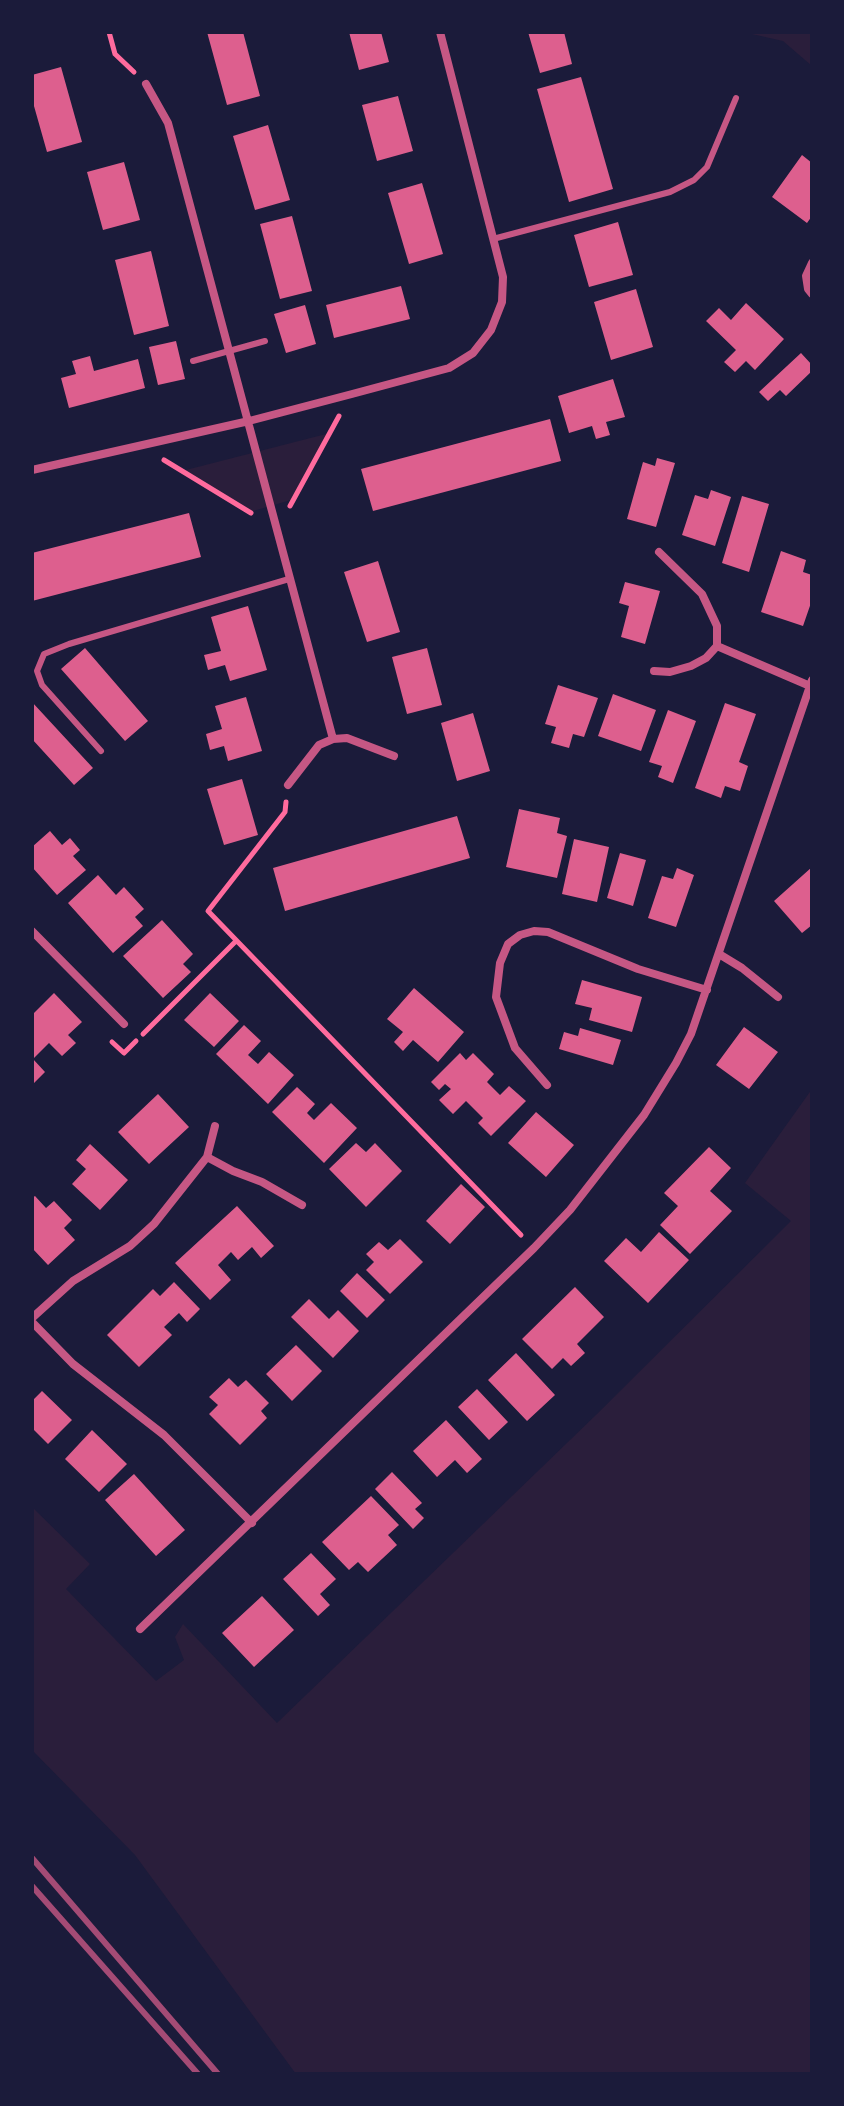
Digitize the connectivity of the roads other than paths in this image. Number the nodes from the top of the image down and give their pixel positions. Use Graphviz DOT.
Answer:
graph roads {
  1 [pos="440,32"];
  2 [pos="146,84"];
  3 [pos="736,98"];
  4 [pos="493,239"];
  5 [pos="812,263"];
  6 [pos="812,294"];
  7 [pos="265,341"];
  8 [pos="230,351"];
  9 [pos="193,361"];
  10 [pos="249,421"];
  11 [pos="32,470"];
  12 [pos="659,552"];
  13 [pos="289,579"];
  14 [pos="717,646"];
  15 [pos="654,671"];
  16 [pos="811,683"];
  17 [pos="333,739"];
  18 [pos="101,751"];
  19 [pos="394,756"];
  20 [pos="288,785"];
  21 [pos="32,931"];
  22 [pos="39,939"];
  23 [pos="32,946"];
  24 [pos="719,954"];
  25 [pos="707,990"];
  26 [pos="778,997"];
  27 [pos="124,1024"];
  28 [pos="547,1085"];
  29 [pos="215,1126"];
  30 [pos="207,1157"];
  31 [pos="302,1205"];
  32 [pos="32,1320"];
  33 [pos="252,1523"];
  34 [pos="140,1629"];
  1 -- 4 [label="street"];
  2 -- 8 [label="street"];
  3 -- 4 [label="lane"];
  4 -- 10 [label="street"];
  5 -- 6 [label="street"];
  7 -- 8 [label="lane"];
  8 -- 9 [label="lane"];
  8 -- 10 [label="street"];
  10 -- 11 [label="street"];
  10 -- 13 [label="street"];
  12 -- 14 [label="street"];
  13 -- 17 [label="street"];
  13 -- 18 [label="lane"];
  14 -- 15 [label="street"];
  14 -- 16 [label="street"];
  16 -- 24 [label="street"];
  17 -- 19 [label="street"];
  17 -- 20 [label="street"];
  21 -- 22 [label="street"];
  22 -- 23 [label="street"];
  22 -- 27 [label="street"];
  24 -- 25 [label="street"];
  24 -- 26 [label="street"];
  25 -- 28 [label="street"];
  25 -- 33 [label="street"];
  29 -- 30 [label="street"];
  30 -- 31 [label="street"];
  30 -- 32 [label="street"];
  32 -- 33 [label="street"];
  33 -- 34 [label="street"];
}
